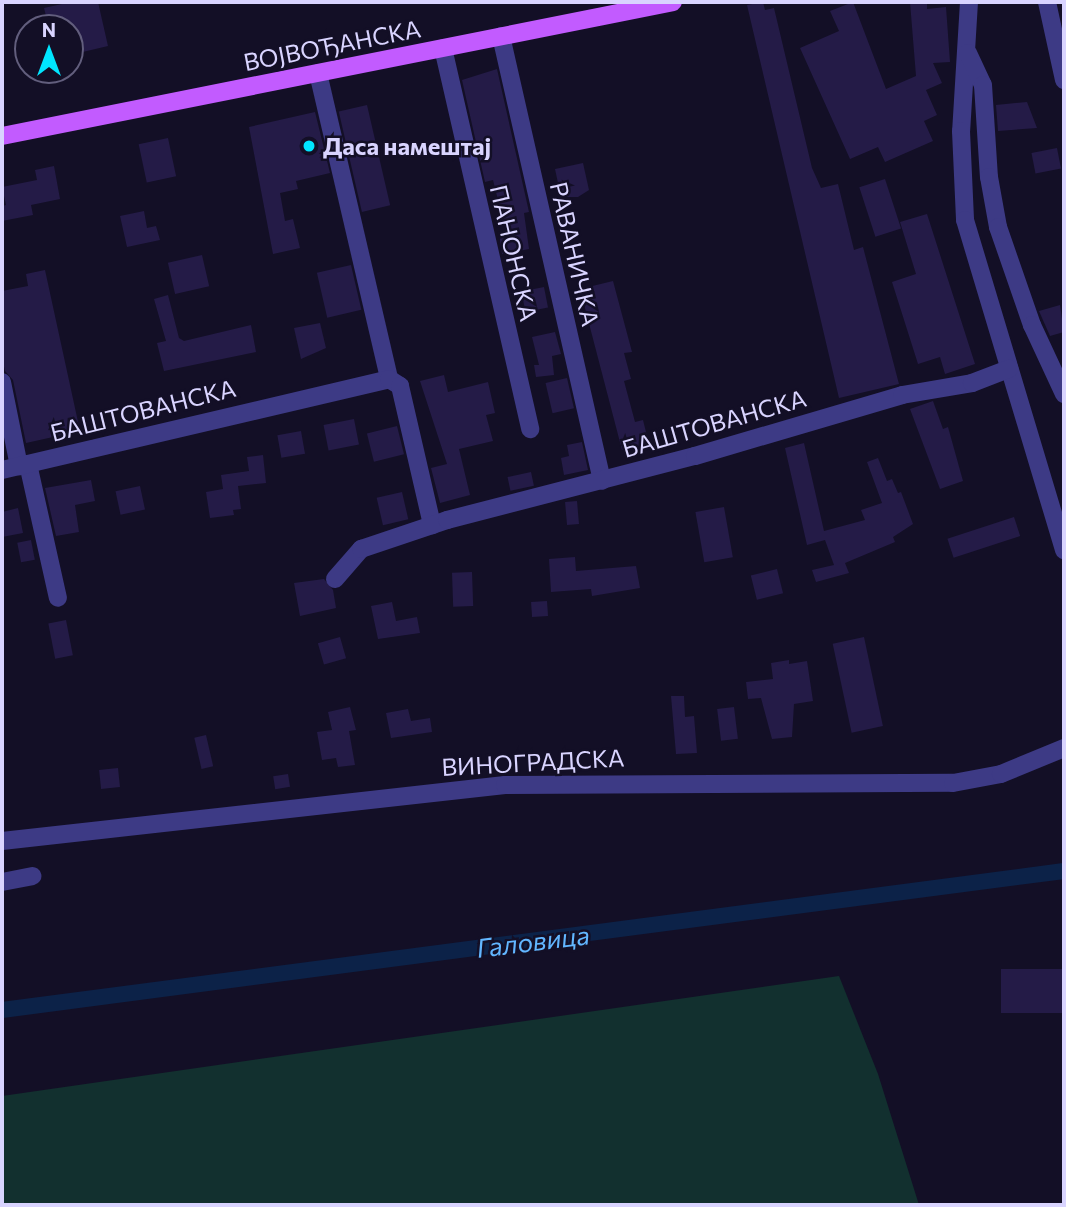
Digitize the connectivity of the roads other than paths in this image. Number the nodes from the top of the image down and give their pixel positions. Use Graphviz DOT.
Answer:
graph roads {
  1 [pos="673,2"];
  2 [pos="969,2"];
  3 [pos="1047,2"];
  4 [pos="501,36"];
  5 [pos="443,48"];
  6 [pos="968,53"];
  7 [pos="317,73"];
  8 [pos="1064,80"];
  9 [pos="2,136"];
  10 [pos="1005,371"];
  11 [pos="389,379"];
  12 [pos="2,382"];
  13 [pos="1063,389"];
  14 [pos="530,429"];
  15 [pos="16,467"];
  16 [pos="602,481"];
  17 [pos="432,525"];
  18 [pos="1064,551"];
  19 [pos="335,579"];
  20 [pos="58,598"];
  21 [pos="1064,748"];
  22 [pos="2,841"];
  23 [pos="32,876"];
  24 [pos="2,882"];
  1 -- 4 [label="main road, ВОЈВОЂАНСКА"];
  2 -- 6 [label="street"];
  3 -- 8 [label="street"];
  4 -- 5 [label="main road, ВОЈВОЂАНСКА"];
  4 -- 16 [label="street, РАВАНИЧКА"];
  5 -- 7 [label="main road, ВОЈВОЂАНСКА"];
  5 -- 14 [label="street, ПАНОНСКА"];
  6 -- 10 [label="street"];
  6 -- 13 [label="street"];
  7 -- 9 [label="main road, ВОЈВОЂАНСКА"];
  7 -- 11 [label="street"];
  10 -- 16 [label="street, БАШТОВАНСКА"];
  10 -- 18 [label="street"];
  11 -- 15 [label="street, БАШТОВАНСКА"];
  11 -- 17 [label="street"];
  12 -- 15 [label="street"];
  15 -- 20 [label="street"];
  16 -- 17 [label="street, БАШТОВАНСКА"];
  17 -- 19 [label="street, БАШТОВАНСКА"];
  21 -- 22 [label="street, ВИНОГРАДСКА"];
  23 -- 24 [label="street"];
}
